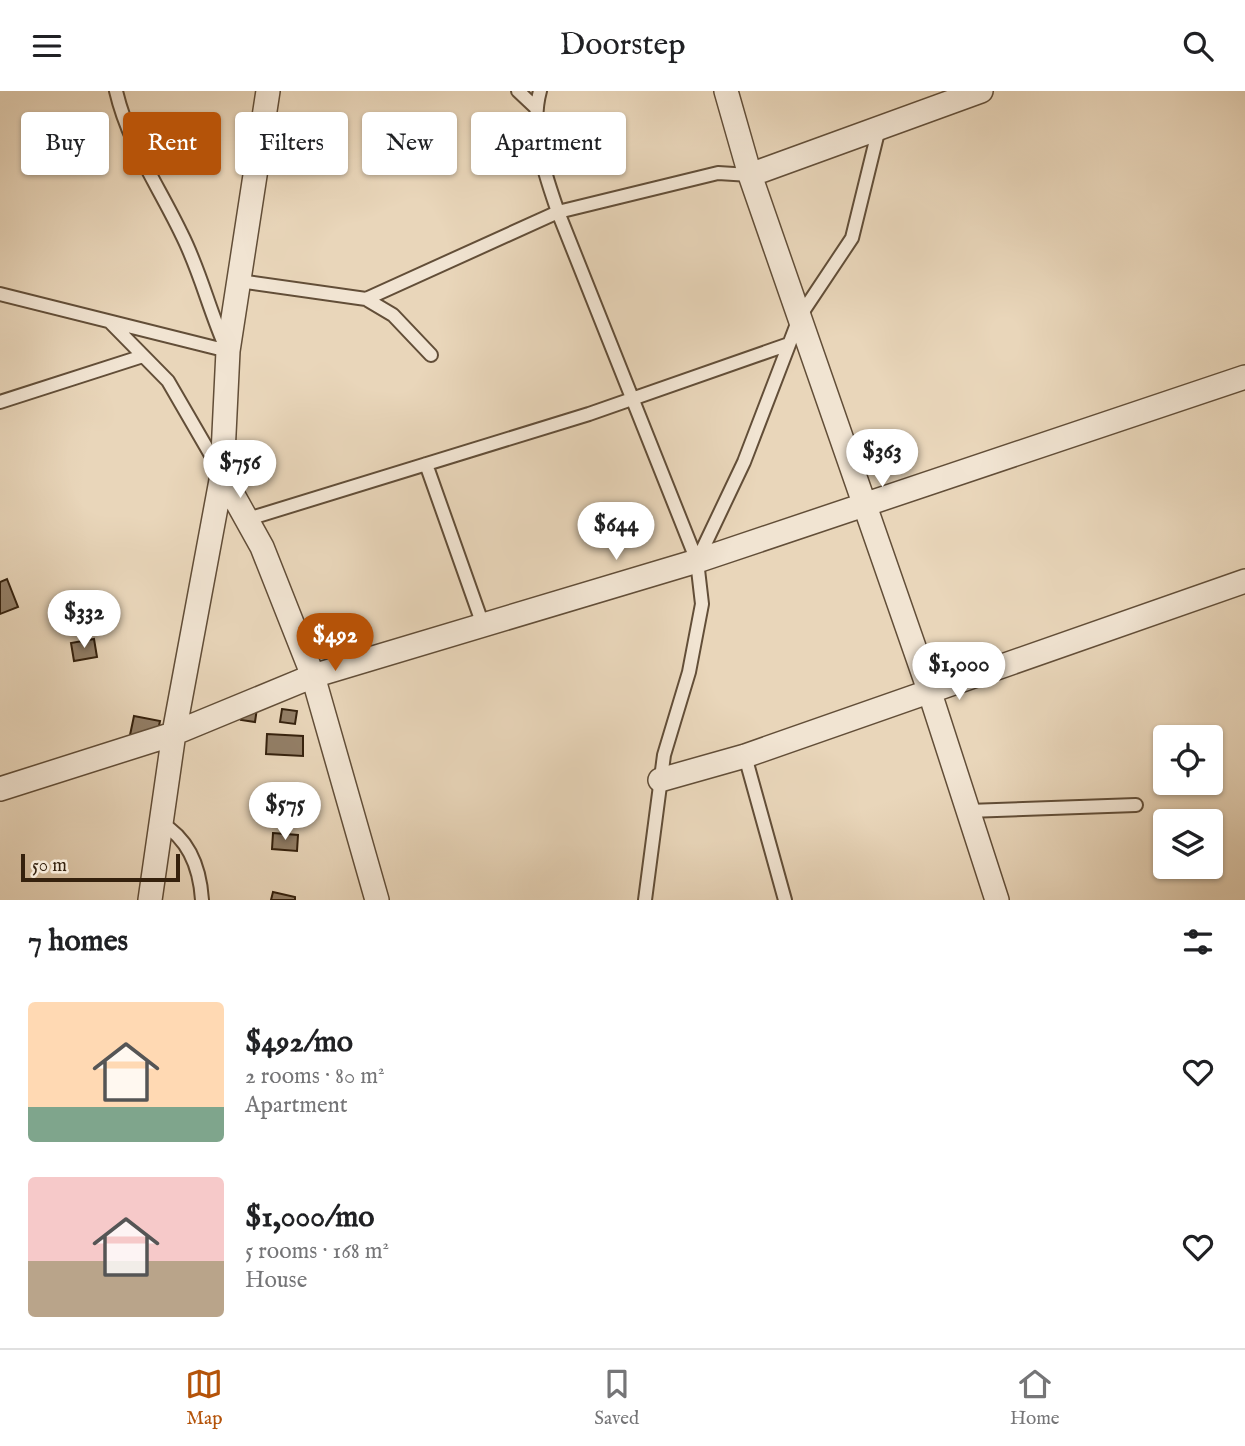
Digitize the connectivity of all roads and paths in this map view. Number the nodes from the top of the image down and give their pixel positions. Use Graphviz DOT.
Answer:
graph roads {
  1 [pos="116,91"];
  2 [pos="268,91"];
  3 [pos="518,91"];
  4 [pos="540,91"];
  5 [pos="726,91"];
  6 [pos="981,91"];
  7 [pos="535,107"];
  8 [pos="878,128"];
  9 [pos="750,174"];
  10 [pos="558,212"];
  11 [pos="239,281"];
  12 [pos="0,294"];
  13 [pos="366,299"];
  14 [pos="800,316"];
  15 [pos="110,321"];
  16 [pos="789,344"];
  17 [pos="228,351"];
  18 [pos="430,355"];
  19 [pos="143,356"];
  20 [pos="1245,377"];
  21 [pos="633,399"];
  22 [pos="0,402"];
  23 [pos="426,464"];
  24 [pos="222,475"];
  25 [pos="865,506"];
  26 [pos="248,519"];
  27 [pos="697,561"];
  28 [pos="1245,580"];
  29 [pos="482,625"];
  30 [pos="313,676"];
  31 [pos="929,690"];
  32 [pos="174,733"];
  33 [pos="745,756"];
  34 [pos="660,780"];
  35 [pos="0,789"];
  36 [pos="1136,805"];
  37 [pos="968,811"];
  38 [pos="161,823"];
  39 [pos="150,900"];
  40 [pos="202,900"];
  41 [pos="377,900"];
  42 [pos="645,900"];
  43 [pos="785,900"];
  44 [pos="997,900"];
  1 -- 17 [label="lane"];
  2 -- 11 [label="street"];
  3 -- 7 [label="lane"];
  4 -- 7 [label="lane"];
  5 -- 9 [label="street"];
  6 -- 8 [label="street"];
  7 -- 10 [label="lane"];
  8 -- 9 [label="street"];
  8 -- 14 [label="lane"];
  9 -- 10 [label="lane"];
  9 -- 14 [label="street"];
  10 -- 13 [label="lane"];
  10 -- 21 [label="lane"];
  11 -- 13 [label="lane"];
  11 -- 17 [label="street"];
  12 -- 15 [label="lane"];
  13 -- 18 [label="lane"];
  14 -- 16 [label="lane"];
  14 -- 25 [label="street"];
  15 -- 17 [label="lane"];
  15 -- 19 [label="lane"];
  16 -- 21 [label="lane"];
  16 -- 27 [label="lane"];
  17 -- 24 [label="street"];
  19 -- 22 [label="lane"];
  19 -- 24 [label="lane"];
  20 -- 25 [label="street"];
  21 -- 23 [label="lane"];
  21 -- 27 [label="lane"];
  23 -- 26 [label="lane"];
  23 -- 29 [label="lane"];
  24 -- 26 [label="street"];
  24 -- 32 [label="street"];
  25 -- 27 [label="street"];
  25 -- 31 [label="street"];
  26 -- 30 [label="street"];
  27 -- 29 [label="street"];
  27 -- 34 [label="lane"];
  28 -- 31 [label="street"];
  29 -- 30 [label="street"];
  30 -- 32 [label="street"];
  30 -- 41 [label="street"];
  31 -- 33 [label="street"];
  31 -- 37 [label="street"];
  32 -- 35 [label="street"];
  32 -- 38 [label="street"];
  33 -- 34 [label="street"];
  33 -- 43 [label="lane"];
  34 -- 42 [label="lane"];
  36 -- 37 [label="lane"];
  37 -- 44 [label="street"];
  38 -- 39 [label="street"];
  38 -- 40 [label="lane"];
}
